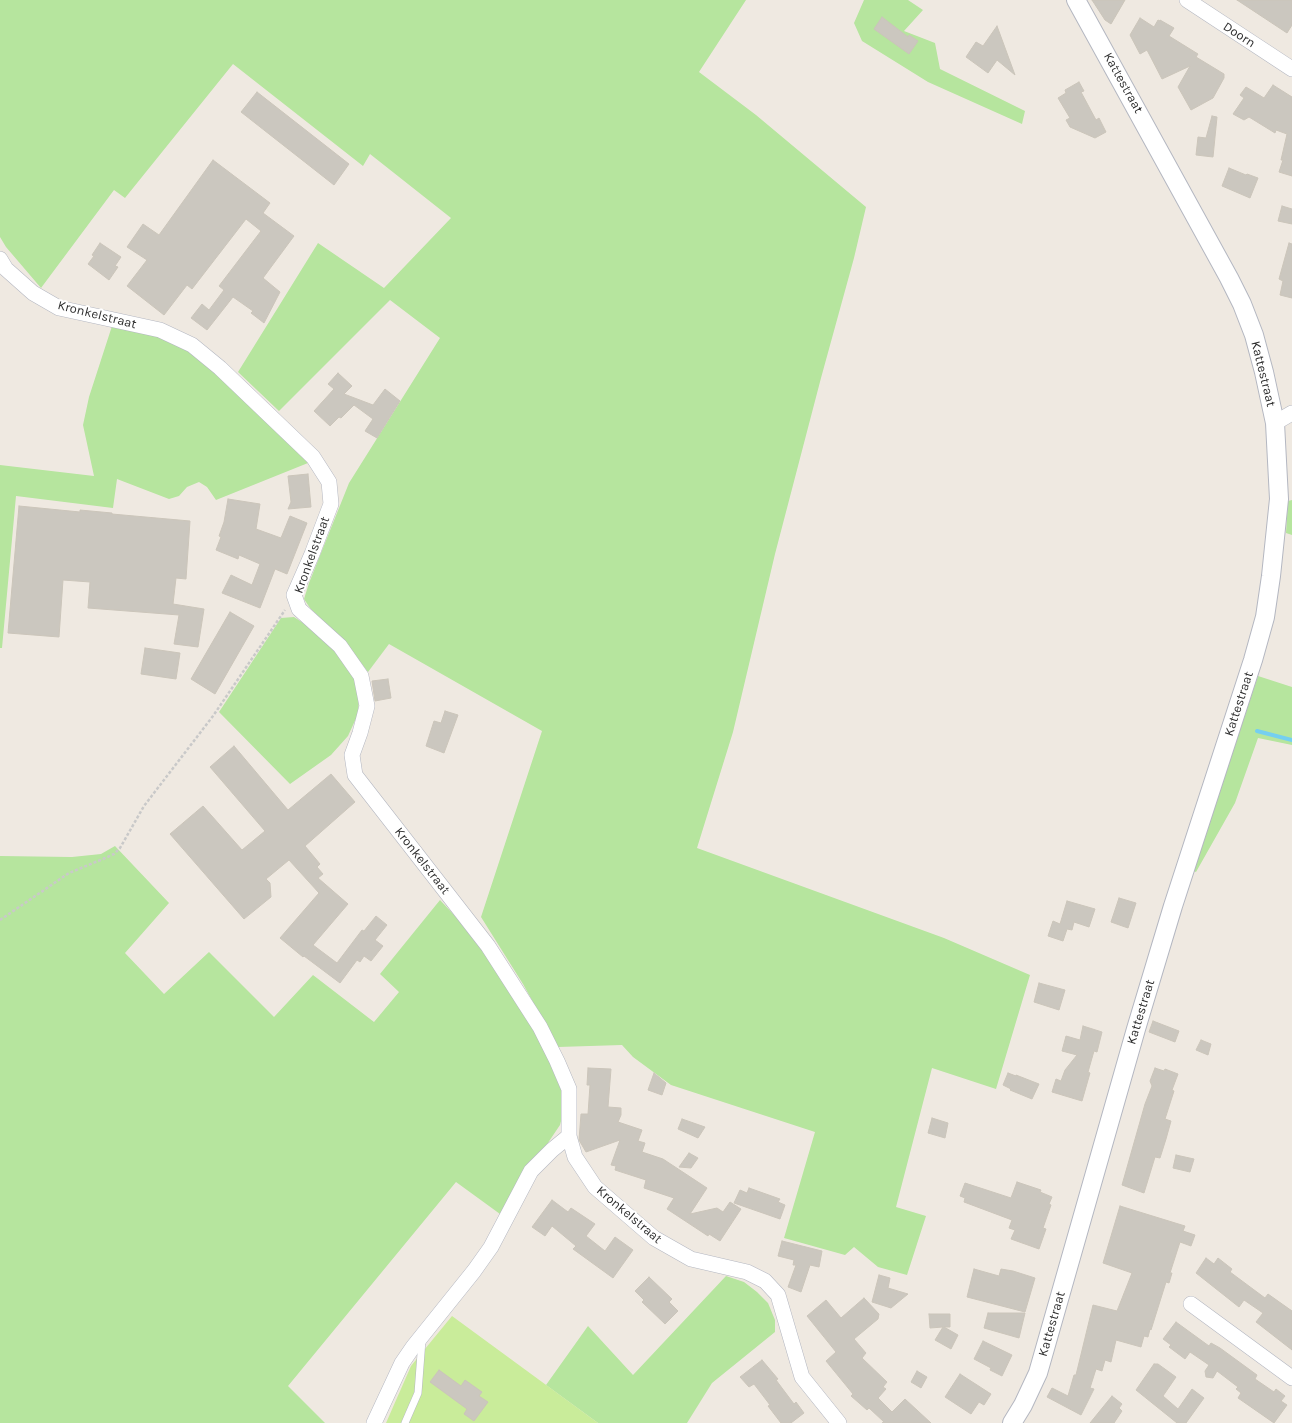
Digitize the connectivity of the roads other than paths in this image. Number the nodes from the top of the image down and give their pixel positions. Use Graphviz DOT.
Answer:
graph roads {
  1 [pos="1076,0"];
  2 [pos="1187,0"];
  3 [pos="1292,69"];
  4 [pos="0,259"];
  5 [pos="1292,413"];
  6 [pos="1275,423"];
  7 [pos="569,1136"];
  8 [pos="1191,1304"];
  9 [pos="422,1335"];
  10 [pos="1292,1378"];
  11 [pos="374,1423"];
  12 [pos="405,1423"];
  13 [pos="839,1423"];
  14 [pos="1012,1423"];
  1 -- 6 [label="street, Kattestraat"];
  2 -- 3 [label="street, Doorn"];
  4 -- 7 [label="street, Kronkelstraat"];
  5 -- 6 [label="street"];
  6 -- 14 [label="street, Kattestraat"];
  7 -- 9 [label="street"];
  7 -- 13 [label="street, Kronkelstraat"];
  8 -- 10 [label="street"];
  9 -- 11 [label="street"];
  9 -- 12 [label="lane"];
}
